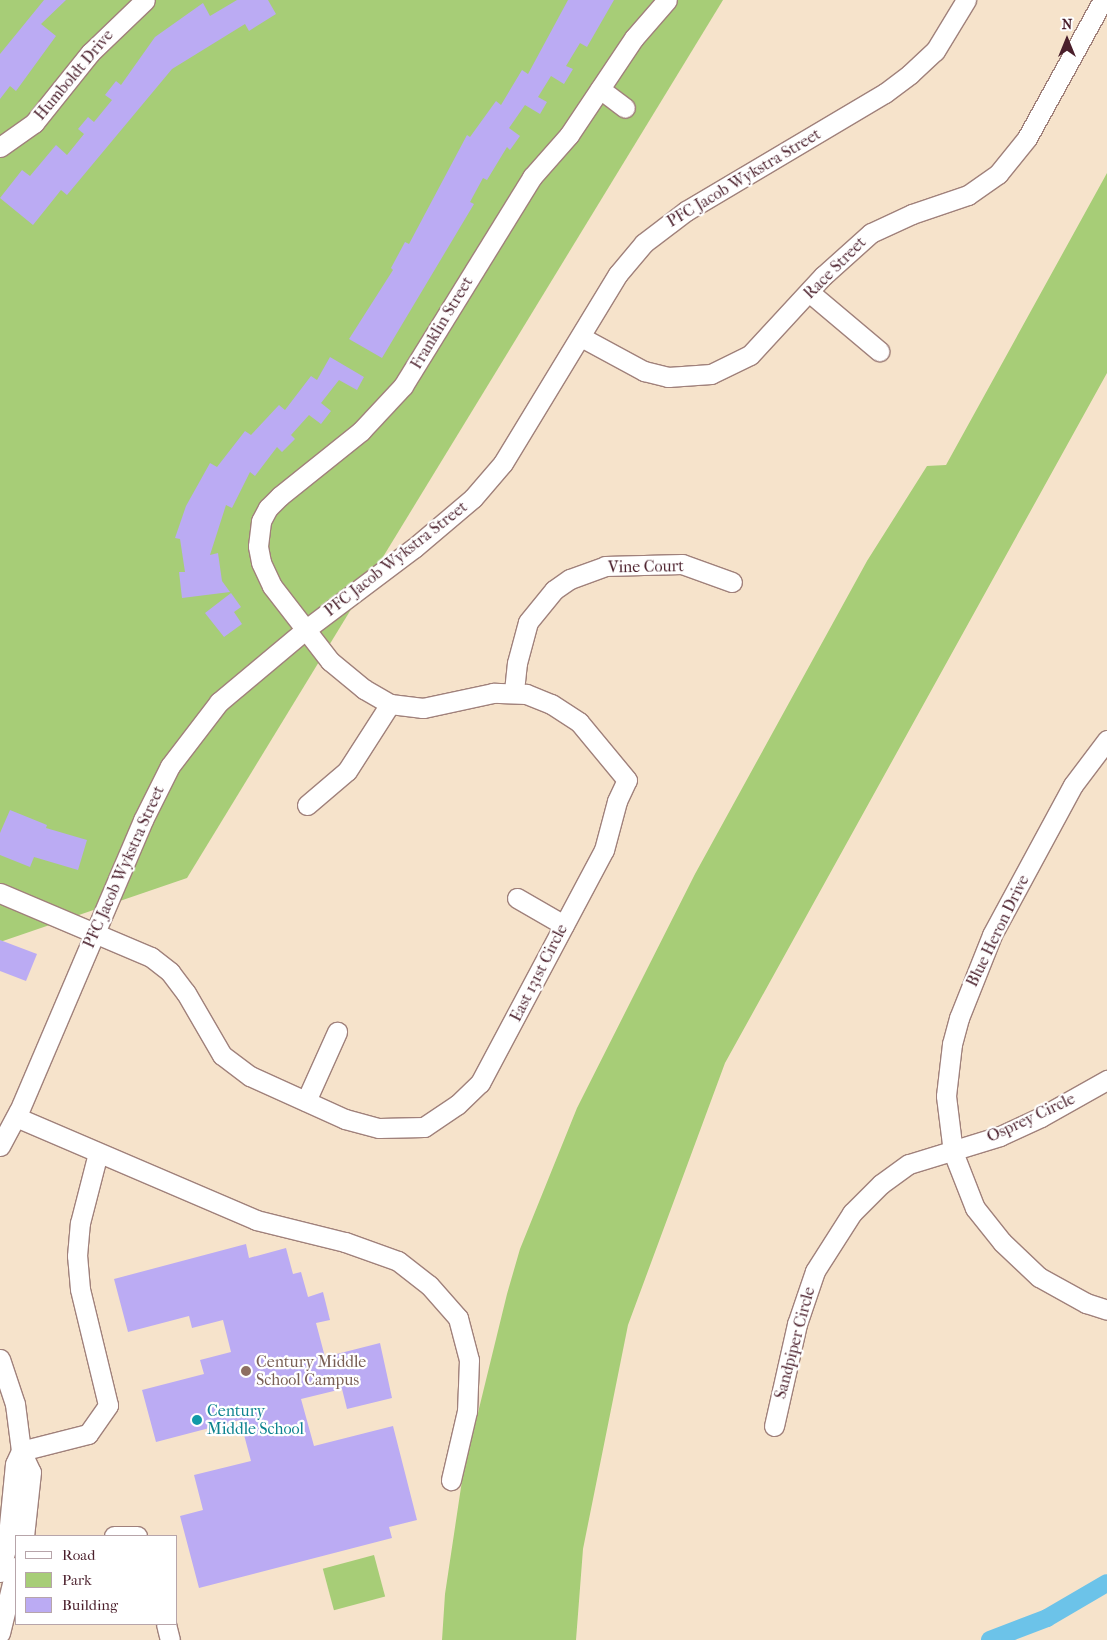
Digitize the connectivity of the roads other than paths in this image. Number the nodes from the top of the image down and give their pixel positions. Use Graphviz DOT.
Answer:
graph roads {
  1 [pos="145,0"];
  2 [pos="667,0"];
  3 [pos="966,0"];
  4 [pos="1103,0"];
  5 [pos="600,89"];
  6 [pos="625,108"];
  7 [pos="0,148"];
  8 [pos="809,292"];
  9 [pos="581,337"];
  10 [pos="879,351"];
  11 [pos="732,582"];
  12 [pos="305,630"];
  13 [pos="514,691"];
  14 [pos="390,704"];
  15 [pos="1107,740"];
  16 [pos="307,805"];
  17 [pos="0,893"];
  18 [pos="517,898"];
  19 [pos="564,925"];
  20 [pos="94,932"];
  21 [pos="337,1032"];
  22 [pos="1107,1080"];
  23 [pos="306,1101"];
  24 [pos="16,1117"];
  25 [pos="0,1146"];
  26 [pos="953,1152"];
  27 [pos="98,1153"];
  28 [pos="1107,1310"];
  29 [pos="0,1358"];
  30 [pos="774,1426"];
  31 [pos="21,1451"];
  32 [pos="451,1480"];
  33 [pos="24,1535"];
  34 [pos="15,1571"];
  35 [pos="0,1572"];
  36 [pos="166,1625"];
  37 [pos="0,1633"];
  38 [pos="170,1640"];
  1 -- 7 [label="street, Humboldt Drive"];
  2 -- 5 [label="street, Franklin Street"];
  3 -- 9 [label="street, PFC Jacob Wykstra Street"];
  4 -- 8 [label="street, Race Street"];
  5 -- 6 [label="street"];
  5 -- 12 [label="street, Franklin Street"];
  8 -- 9 [label="street, Race Street"];
  8 -- 10 [label="street"];
  9 -- 12 [label="street, PFC Jacob Wykstra Street"];
  11 -- 13 [label="street, Vine Court"];
  12 -- 14 [label="street, East 131st Circle"];
  12 -- 20 [label="street, PFC Jacob Wykstra Street"];
  13 -- 14 [label="street, East 131st Circle"];
  13 -- 19 [label="street, East 131st Circle"];
  14 -- 16 [label="street"];
  15 -- 26 [label="street, Blue Heron Drive"];
  17 -- 20 [label="street, East 131st Circle"];
  18 -- 19 [label="street"];
  19 -- 23 [label="street, East 131st Circle"];
  20 -- 23 [label="street, East 131st Circle"];
  20 -- 24 [label="street, PFC Jacob Wykstra Street"];
  21 -- 23 [label="street"];
  22 -- 26 [label="street, Osprey Circle"];
  24 -- 25 [label="street, PFC Jacob Wykstra Street"];
  24 -- 27 [label="street"];
  26 -- 28 [label="street, Blue Heron Drive"];
  26 -- 30 [label="street, Sandpiper Circle"];
  27 -- 31 [label="street"];
  27 -- 32 [label="street"];
  29 -- 31 [label="street"];
  31 -- 33 [label="street"];
  31 -- 35 [label="street"];
  34 -- 37 [label="street"];
  36 -- 38 [label="street"];
}
